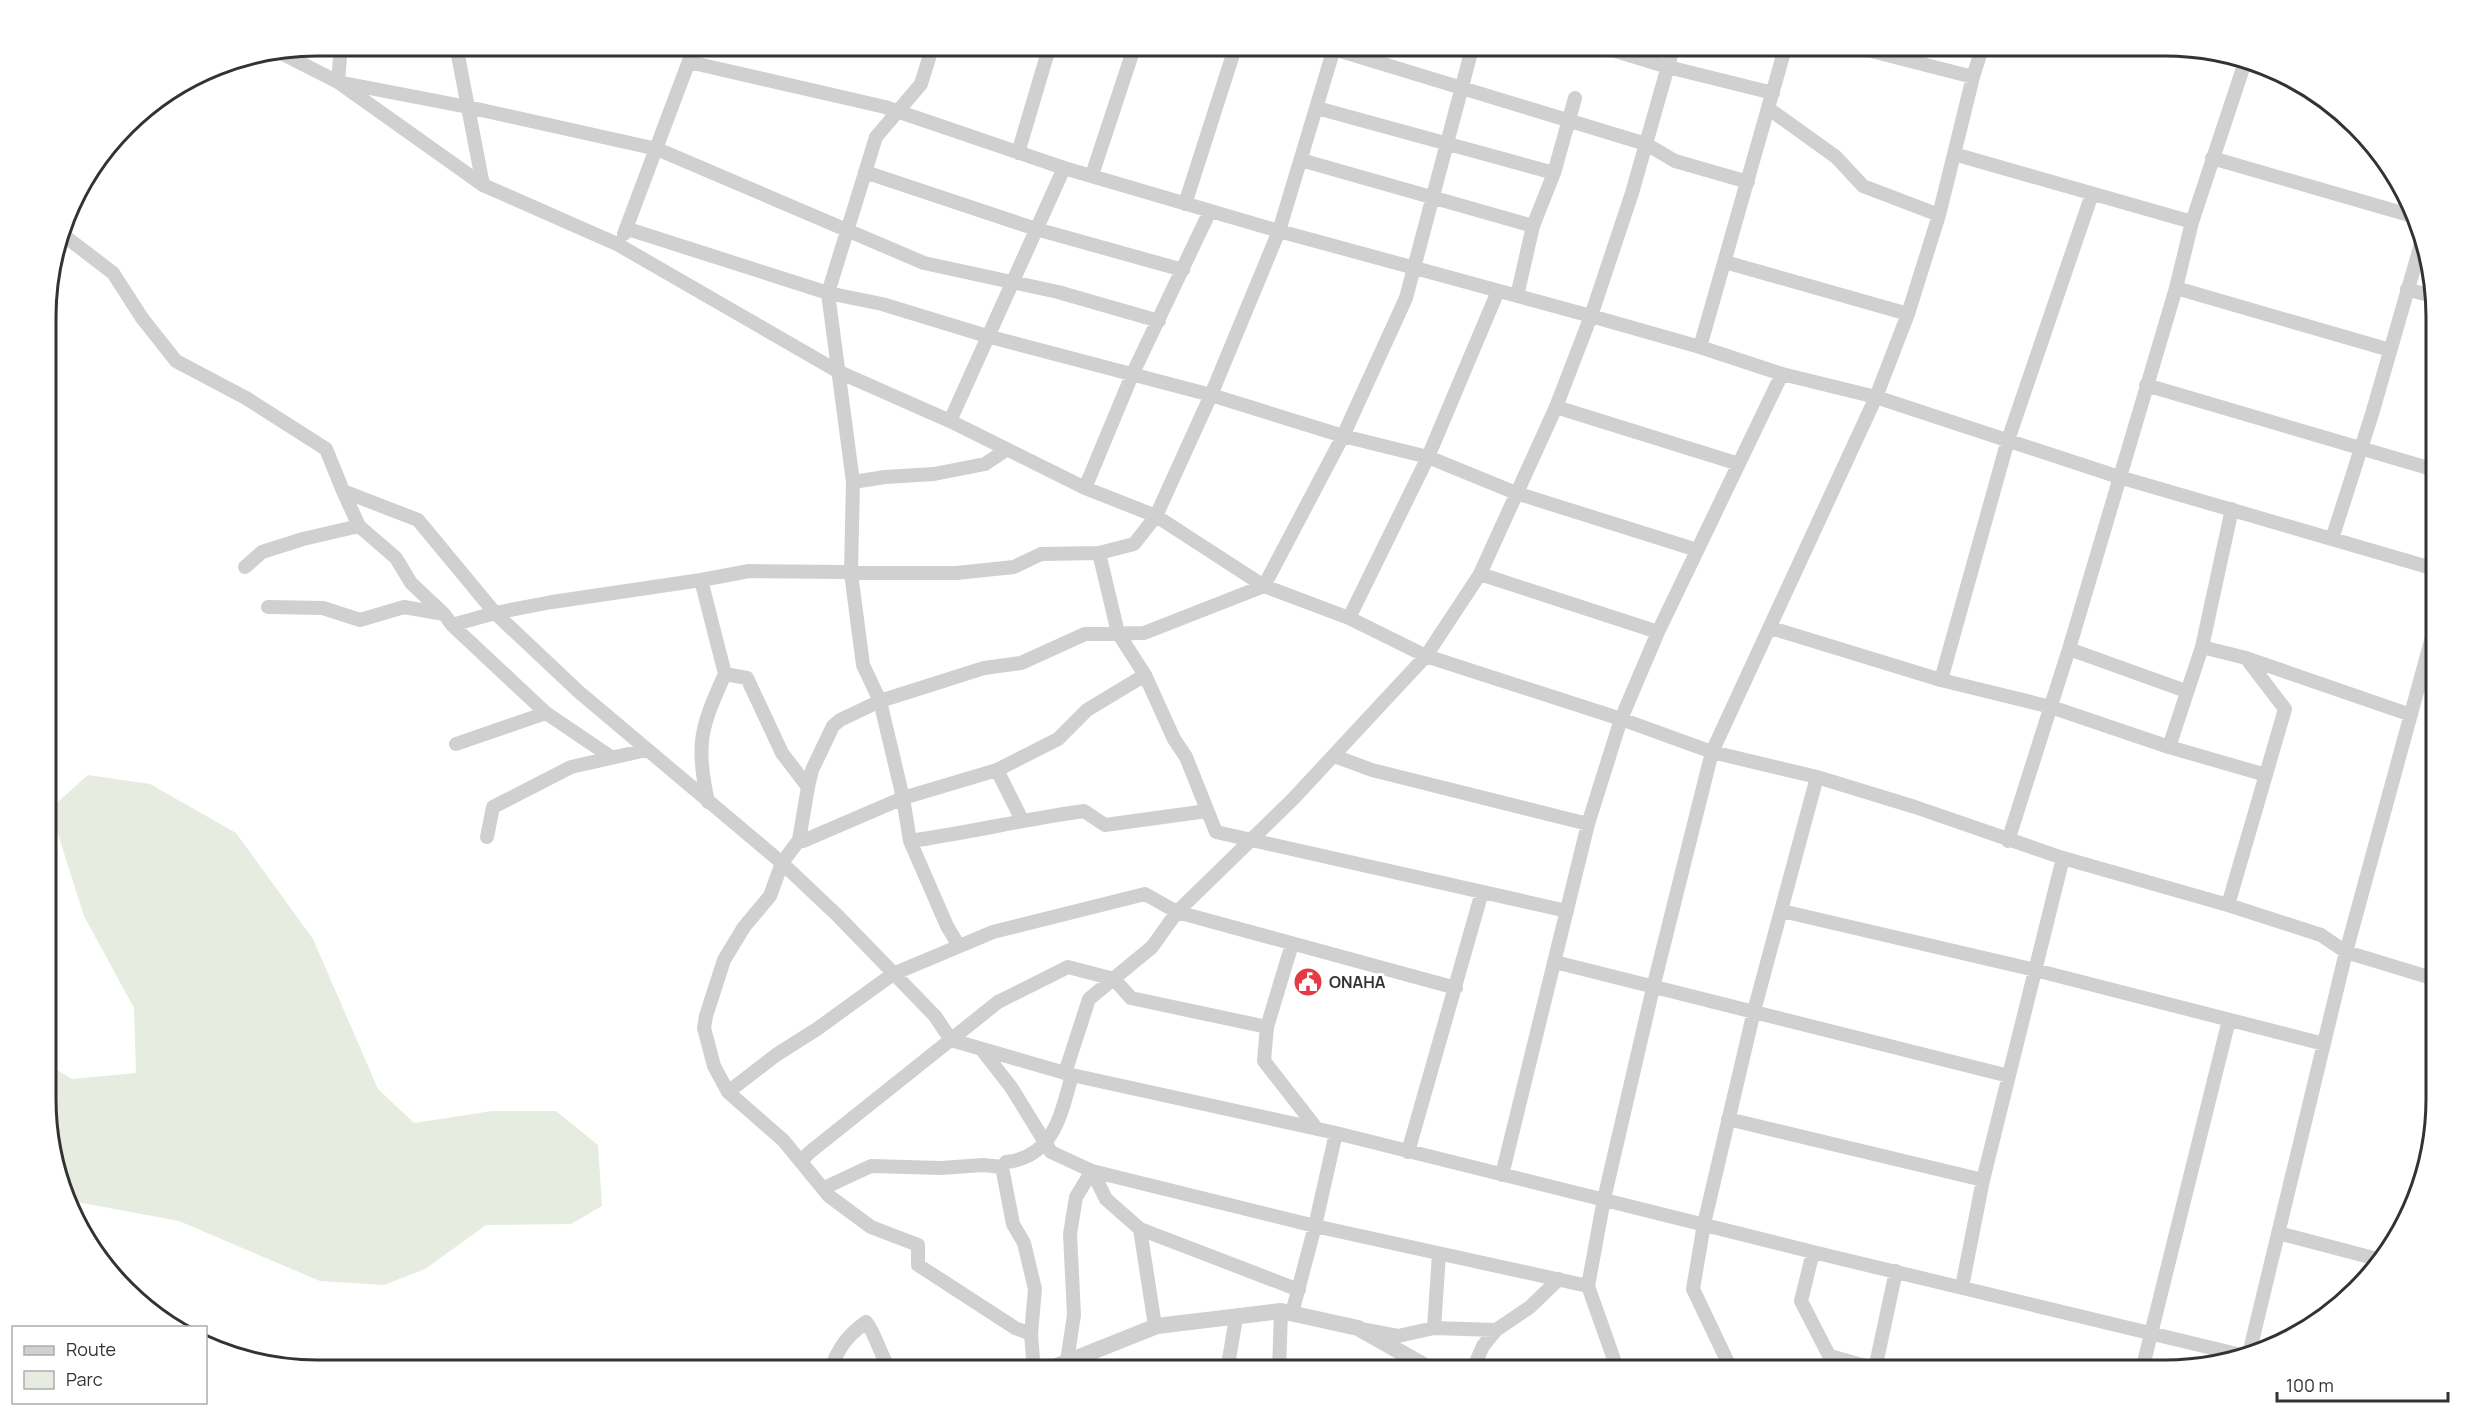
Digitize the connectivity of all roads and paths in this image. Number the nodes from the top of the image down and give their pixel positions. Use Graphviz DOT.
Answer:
graph roads {
  1 [pos="339,56"];
  2 [pos="458,56"];
  3 [pos="691,56"];
  4 [pos="930,56"];
  5 [pos="1047,56"];
  6 [pos="1131,56"];
  7 [pos="1232,56"];
  8 [pos="1332,56"];
  9 [pos="1363,56"];
  10 [pos="1470,56"];
  11 [pos="1632,56"];
  12 [pos="1671,56"];
  13 [pos="1783,56"];
  14 [pos="1891,56"];
  15 [pos="1980,56"];
  16 [pos="289,57"];
  17 [pos="689,62"];
  18 [pos="1668,67"];
  19 [pos="2243,68"];
  20 [pos="1973,77"];
  21 [pos="338,82"];
  22 [pos="1461,87"];
  23 [pos="1773,93"];
  24 [pos="1575,98"];
  25 [pos="468,107"];
  26 [pos="1317,108"];
  27 [pos="1769,109"];
  28 [pos="899,112"];
  29 [pos="1567,119"];
  30 [pos="1446,144"];
  31 [pos="1646,144"];
  32 [pos="657,149"];
  33 [pos="1018,153"];
  34 [pos="1954,154"];
  35 [pos="2212,158"];
  36 [pos="1301,160"];
  37 [pos="1064,168"];
  38 [pos="865,172"];
  39 [pos="1554,173"];
  40 [pos="1092,175"];
  41 [pos="1748,182"];
  42 [pos="483,185"];
  43 [pos="2092,194"];
  44 [pos="1432,198"];
  45 [pos="1185,204"];
  46 [pos="1210,211"];
  47 [pos="1939,214"];
  48 [pos="2405,214"];
  49 [pos="2192,222"];
  50 [pos="1533,226"];
  51 [pos="628,229"];
  52 [pos="847,230"];
  53 [pos="1036,230"];
  54 [pos="1279,231"];
  55 [pos="67,238"];
  56 [pos="617,244"];
  57 [pos="2418,254"];
  58 [pos="1725,262"];
  59 [pos="1413,268"];
  60 [pos="1182,270"];
  61 [pos="1012,284"];
  62 [pos="2176,288"];
  63 [pos="2407,289"];
  64 [pos="1498,291"];
  65 [pos="828,293"];
  66 [pos="2424,294"];
  67 [pos="1517,296"];
  68 [pos="1908,314"];
  69 [pos="1591,316"];
  70 [pos="1159,321"];
  71 [pos="987,336"];
  72 [pos="1700,347"];
  73 [pos="2390,351"];
  74 [pos="838,372"];
  75 [pos="1782,374"];
  76 [pos="1132,375"];
  77 [pos="2146,386"];
  78 [pos="1211,395"];
  79 [pos="1876,397"];
  80 [pos="1556,407"];
  81 [pos="950,421"];
  82 [pos="1344,436"];
  83 [pos="2008,440"];
  84 [pos="2362,448"];
  85 [pos="1006,450"];
  86 [pos="1428,457"];
  87 [pos="1739,464"];
  88 [pos="2426,467"];
  89 [pos="2119,477"];
  90 [pos="853,482"];
  91 [pos="1085,488"];
  92 [pos="343,491"];
  93 [pos="1516,493"];
  94 [pos="2232,509"];
  95 [pos="1156,516"];
  96 [pos="359,526"];
  97 [pos="2332,539"];
  98 [pos="1697,550"];
  99 [pos="1099,553"];
  100 [pos="2426,566"];
  101 [pos="245,567"];
  102 [pos="851,573"];
  103 [pos="1480,574"];
  104 [pos="702,580"];
  105 [pos="1264,586"];
  106 [pos="268,607"];
  107 [pos="495,613"];
  108 [pos="1349,618"];
  109 [pos="448,620"];
  110 [pos="1771,628"];
  111 [pos="1658,632"];
  112 [pos="1118,633"];
  113 [pos="2202,647"];
  114 [pos="2069,649"];
  115 [pos="1426,656"];
  116 [pos="2246,658"];
  117 [pos="2426,659"];
  118 [pos="725,674"];
  119 [pos="1145,675"];
  120 [pos="1941,680"];
  121 [pos="2186,691"];
  122 [pos="880,701"];
  123 [pos="2051,707"];
  124 [pos="546,713"];
  125 [pos="2411,715"];
  126 [pos="1621,719"];
  127 [pos="456,744"];
  128 [pos="2169,747"];
  129 [pos="646,750"];
  130 [pos="1712,752"];
  131 [pos="1334,756"];
  132 [pos="611,757"];
  133 [pos="997,770"];
  134 [pos="2266,776"];
  135 [pos="1817,777"];
  136 [pos="808,788"];
  137 [pos="903,798"];
  138 [pos="708,802"];
  139 [pos="1208,811"];
  140 [pos="1022,820"];
  141 [pos="1588,824"];
  142 [pos="486,837"];
  143 [pos="799,840"];
  144 [pos="1251,840"];
  145 [pos="910,841"];
  146 [pos="2008,841"];
  147 [pos="2064,858"];
  148 [pos="782,863"];
  149 [pos="1482,891"];
  150 [pos="2228,905"];
  151 [pos="1567,911"];
  152 [pos="1782,911"];
  153 [pos="1177,912"];
  154 [pos="1292,944"];
  155 [pos="959,946"];
  156 [pos="2346,952"];
  157 [pos="1555,962"];
  158 [pos="2035,970"];
  159 [pos="893,974"];
  160 [pos="2426,976"];
  161 [pos="1114,979"];
  162 [pos="1456,988"];
  163 [pos="1653,988"];
  164 [pos="1754,1011"];
  165 [pos="2229,1020"];
  166 [pos="1267,1027"];
  167 [pos="951,1040"];
  168 [pos="2324,1044"];
  169 [pos="982,1050"];
  170 [pos="1068,1074"];
  171 [pos="2009,1076"];
  172 [pos="728,1092"];
  173 [pos="1728,1119"];
  174 [pos="1317,1129"];
  175 [pos="1336,1133"];
  176 [pos="1047,1143"];
  177 [pos="1408,1152"];
  178 [pos="801,1161"];
  179 [pos="1002,1167"];
  180 [pos="1092,1171"];
  181 [pos="1502,1175"];
  182 [pos="1983,1180"];
  183 [pos="824,1188"];
  184 [pos="1604,1199"];
  185 [pos="1704,1224"];
  186 [pos="1315,1226"];
  187 [pos="1140,1229"];
  188 [pos="2278,1233"];
  189 [pos="1813,1252"];
  190 [pos="1439,1254"];
  191 [pos="2372,1258"];
  192 [pos="1896,1271"];
  193 [pos="1559,1279"];
  194 [pos="1588,1286"];
  195 [pos="1962,1287"];
  196 [pos="1299,1290"];
  197 [pos="1286,1312"];
  198 [pos="1236,1318"];
  199 [pos="1155,1326"];
  200 [pos="1359,1328"];
  201 [pos="1434,1328"];
  202 [pos="1496,1330"];
  203 [pos="1031,1334"];
  204 [pos="2151,1334"];
  205 [pos="2251,1346"];
  206 [pos="2230,1352"];
  207 [pos="1830,1356"];
  208 [pos="834,1360"];
  209 [pos="885,1360"];
  210 [pos="1033,1360"];
  211 [pos="1067,1360"];
  212 [pos="1070,1360"];
  213 [pos="1229,1360"];
  214 [pos="1280,1360"];
  215 [pos="1415,1360"];
  216 [pos="1477,1360"];
  217 [pos="1614,1360"];
  218 [pos="1727,1360"];
  219 [pos="1832,1360"];
  220 [pos="1844,1360"];
  221 [pos="1881,1360"];
  222 [pos="2144,1360"];
  1 -- 21 [label="street"];
  2 -- 25 [label="street"];
  3 -- 17 [label="street"];
  4 -- 28 [label="street"];
  5 -- 33 [label="street"];
  6 -- 40 [label="street"];
  7 -- 45 [label="street"];
  8 -- 26 [label="street"];
  9 -- 22 [label="street"];
  10 -- 22 [label="street"];
  11 -- 18 [label="street"];
  12 -- 18 [label="street"];
  13 -- 23 [label="street"];
  14 -- 20 [label="street"];
  15 -- 20 [label="street"];
  16 -- 21 [label="street"];
  17 -- 28 [label="street"];
  17 -- 32 [label="street"];
  18 -- 23 [label="street"];
  18 -- 31 [label="street"];
  19 -- 35 [label="street"];
  20 -- 34 [label="street"];
  21 -- 25 [label="street"];
  21 -- 42 [label="street"];
  22 -- 29 [label="street"];
  22 -- 30 [label="street"];
  23 -- 27 [label="street"];
  24 -- 29 [label="street"];
  25 -- 32 [label="street"];
  25 -- 42 [label="street"];
  26 -- 30 [label="street"];
  26 -- 36 [label="street"];
  27 -- 41 [label="street"];
  27 -- 47 [label="street"];
  28 -- 33 [label="street"];
  28 -- 38 [label="street"];
  29 -- 31 [label="street"];
  29 -- 39 [label="street"];
  30 -- 39 [label="street"];
  30 -- 44 [label="street"];
  31 -- 41 [label="street"];
  31 -- 69 [label="street"];
  32 -- 51 [label="street"];
  32 -- 52 [label="street"];
  33 -- 37 [label="street"];
  34 -- 43 [label="street"];
  34 -- 47 [label="street"];
  35 -- 48 [label="street"];
  35 -- 49 [label="street"];
  36 -- 44 [label="street"];
  36 -- 54 [label="street"];
  37 -- 40 [label="street"];
  37 -- 53 [label="street"];
  38 -- 52 [label="street"];
  38 -- 53 [label="street"];
  39 -- 50 [label="street"];
  40 -- 45 [label="street"];
  41 -- 58 [label="street"];
  42 -- 56 [label="street"];
  43 -- 49 [label="street"];
  43 -- 83 [label="street"];
  44 -- 50 [label="street"];
  44 -- 59 [label="street"];
  45 -- 46 [label="street"];
  46 -- 54 [label="street"];
  46 -- 60 [label="street"];
  47 -- 68 [label="street"];
  49 -- 62 [label="street"];
  50 -- 67 [label="street"];
  51 -- 56 [label="street"];
  51 -- 65 [label="street"];
  52 -- 61 [label="street"];
  52 -- 65 [label="street"];
  53 -- 60 [label="street"];
  53 -- 61 [label="street"];
  54 -- 59 [label="street"];
  54 -- 78 [label="street"];
  55 -- 92 [label="street"];
  56 -- 74 [label="street"];
  57 -- 63 [label="street"];
  58 -- 68 [label="street"];
  58 -- 72 [label="street"];
  59 -- 64 [label="street"];
  59 -- 82 [label="street"];
  60 -- 70 [label="street"];
  61 -- 70 [label="street"];
  61 -- 71 [label="street"];
  62 -- 73 [label="street"];
  62 -- 77 [label="street"];
  63 -- 66 [label="street"];
  63 -- 73 [label="street"];
  64 -- 67 [label="street"];
  64 -- 86 [label="street"];
  65 -- 71 [label="street"];
  65 -- 74 [label="street"];
  67 -- 69 [label="street"];
  68 -- 79 [label="street"];
  69 -- 72 [label="street"];
  69 -- 80 [label="street"];
  70 -- 76 [label="street"];
  71 -- 76 [label="street"];
  71 -- 81 [label="street"];
  72 -- 75 [label="street"];
  73 -- 84 [label="street"];
  74 -- 81 [label="street"];
  74 -- 90 [label="street"];
  75 -- 79 [label="street"];
  75 -- 87 [label="street"];
  76 -- 78 [label="street"];
  76 -- 91 [label="street"];
  77 -- 84 [label="street"];
  77 -- 89 [label="street"];
  78 -- 82 [label="street"];
  78 -- 95 [label="street"];
  79 -- 83 [label="street"];
  79 -- 110 [label="street"];
  80 -- 87 [label="street"];
  80 -- 93 [label="street"];
  81 -- 85 [label="street"];
  82 -- 86 [label="street"];
  82 -- 105 [label="street"];
  83 -- 89 [label="street"];
  83 -- 120 [label="street"];
  84 -- 88 [label="street"];
  84 -- 97 [label="street"];
  85 -- 90 [label="street"];
  85 -- 91 [label="street"];
  86 -- 93 [label="street"];
  86 -- 108 [label="street"];
  87 -- 98 [label="street"];
  89 -- 94 [label="street"];
  89 -- 114 [label="street"];
  90 -- 102 [label="street"];
  91 -- 95 [label="street"];
  92 -- 96 [label="street"];
  92 -- 107 [label="street"];
  93 -- 98 [label="street"];
  93 -- 103 [label="street"];
  94 -- 97 [label="street"];
  94 -- 113 [label="street"];
  95 -- 99 [label="street"];
  95 -- 105 [label="street"];
  96 -- 101 [label="street"];
  96 -- 109 [label="street"];
  97 -- 100 [label="street"];
  98 -- 111 [label="street"];
  99 -- 102 [label="street"];
  99 -- 112 [label="street"];
  102 -- 104 [label="street"];
  102 -- 122 [label="street"];
  103 -- 111 [label="street"];
  103 -- 115 [label="street"];
  104 -- 107 [label="street"];
  104 -- 118 [label="street"];
  105 -- 108 [label="street"];
  105 -- 112 [label="street"];
  106 -- 109 [label="street"];
  107 -- 109 [label="street"];
  107 -- 129 [label="street"];
  108 -- 115 [label="street"];
  109 -- 124 [label="street"];
  110 -- 120 [label="street"];
  110 -- 130 [label="street"];
  111 -- 126 [label="street"];
  112 -- 119 [label="street"];
  112 -- 122 [label="street"];
  113 -- 116 [label="street"];
  113 -- 121 [label="street"];
  114 -- 121 [label="street"];
  114 -- 123 [label="street"];
  115 -- 126 [label="street"];
  115 -- 131 [label="street"];
  116 -- 125 [label="street"];
  116 -- 134 [label="street"];
  117 -- 125 [label="street"];
  118 -- 136 [label="street"];
  118 -- 138 [label="street"];
  119 -- 133 [label="street"];
  119 -- 139 [label="street"];
  120 -- 123 [label="street"];
  121 -- 128 [label="street"];
  122 -- 136 [label="street"];
  122 -- 137 [label="street"];
  123 -- 128 [label="street"];
  123 -- 146 [label="street"];
  124 -- 127 [label="street"];
  124 -- 132 [label="street"];
  125 -- 156 [label="street"];
  126 -- 130 [label="street"];
  126 -- 141 [label="street"];
  128 -- 134 [label="street"];
  129 -- 132 [label="street"];
  129 -- 138 [label="street"];
  130 -- 135 [label="street"];
  130 -- 163 [label="street"];
  131 -- 141 [label="street"];
  131 -- 144 [label="street"];
  132 -- 142 [label="street"];
  133 -- 137 [label="street"];
  133 -- 140 [label="street"];
  134 -- 150 [label="street"];
  135 -- 146 [label="street"];
  135 -- 152 [label="street"];
  136 -- 143 [label="street"];
  137 -- 143 [label="street"];
  137 -- 145 [label="street"];
  138 -- 148 [label="street"];
  139 -- 140 [label="street"];
  139 -- 144 [label="street"];
  140 -- 145 [label="street"];
  141 -- 151 [label="street"];
  143 -- 148 [label="street"];
  144 -- 149 [label="street"];
  144 -- 153 [label="street"];
  145 -- 155 [label="street"];
  146 -- 147 [label="street"];
  147 -- 150 [label="street"];
  147 -- 158 [label="street"];
  148 -- 159 [label="street"];
  148 -- 172 [label="street"];
  149 -- 151 [label="street"];
  149 -- 162 [label="street"];
  150 -- 156 [label="street"];
  151 -- 157 [label="street"];
  152 -- 158 [label="street"];
  152 -- 164 [label="street"];
  153 -- 154 [label="street"];
  153 -- 155 [label="street"];
  153 -- 161 [label="street"];
  154 -- 162 [label="street"];
  154 -- 166 [label="street"];
  155 -- 159 [label="street"];
  156 -- 160 [label="street"];
  156 -- 168 [label="street"];
  157 -- 163 [label="street"];
  157 -- 181 [label="street"];
  158 -- 165 [label="street"];
  158 -- 171 [label="street"];
  159 -- 167 [label="street"];
  159 -- 172 [label="street"];
  161 -- 166 [label="street"];
  161 -- 167 [label="street"];
  161 -- 170 [label="street"];
  162 -- 177 [label="street"];
  163 -- 164 [label="street"];
  163 -- 184 [label="street"];
  164 -- 171 [label="street"];
  164 -- 173 [label="street"];
  165 -- 168 [label="street"];
  165 -- 204 [label="street"];
  166 -- 174 [label="street"];
  167 -- 169 [label="street"];
  167 -- 178 [label="street"];
  168 -- 188 [label="street"];
  169 -- 170 [label="street"];
  169 -- 176 [label="street"];
  170 -- 174 [label="street"];
  170 -- 176 [label="street"];
  171 -- 182 [label="street"];
  172 -- 178 [label="street"];
  173 -- 182 [label="street"];
  173 -- 185 [label="street"];
  174 -- 175 [label="street"];
  175 -- 177 [label="street"];
  175 -- 186 [label="street"];
  176 -- 179 [label="street"];
  176 -- 180 [label="street"];
  177 -- 181 [label="street"];
  178 -- 183 [label="street"];
  179 -- 183 [label="street"];
  179 -- 203 [label="street"];
  180 -- 186 [label="street"];
  180 -- 187 [label="street"];
  180 -- 211 [label="street"];
  181 -- 184 [label="street"];
  182 -- 195 [label="street"];
  183 -- 203 [label="street"];
  184 -- 185 [label="street"];
  184 -- 194 [label="street"];
  185 -- 189 [label="street"];
  185 -- 218 [label="street"];
  186 -- 190 [label="street"];
  186 -- 196 [label="street"];
  187 -- 196 [label="street"];
  187 -- 199 [label="street"];
  188 -- 191 [label="street"];
  188 -- 205 [label="street"];
  189 -- 192 [label="street"];
  189 -- 207 [label="street"];
  190 -- 193 [label="street"];
  190 -- 201 [label="street"];
  192 -- 195 [label="street"];
  192 -- 221 [label="street"];
  193 -- 194 [label="street"];
  193 -- 202 [label="street"];
  194 -- 217 [label="street"];
  195 -- 204 [label="street"];
  196 -- 197 [label="street"];
  197 -- 198 [label="street"];
  197 -- 200 [label="street"];
  197 -- 214 [label="street"];
  198 -- 199 [label="street"];
  198 -- 213 [label="street"];
  199 -- 212 [label="street"];
  200 -- 201 [label="street"];
  200 -- 215 [label="street"];
  201 -- 202 [label="street"];
  202 -- 216 [label="street"];
  203 -- 210 [label="street"];
  204 -- 206 [label="street"];
  204 -- 222 [label="street"];
  207 -- 219 [label="street"];
  207 -- 220 [label="street"];
  208 -- 209 [label="street"];
}
